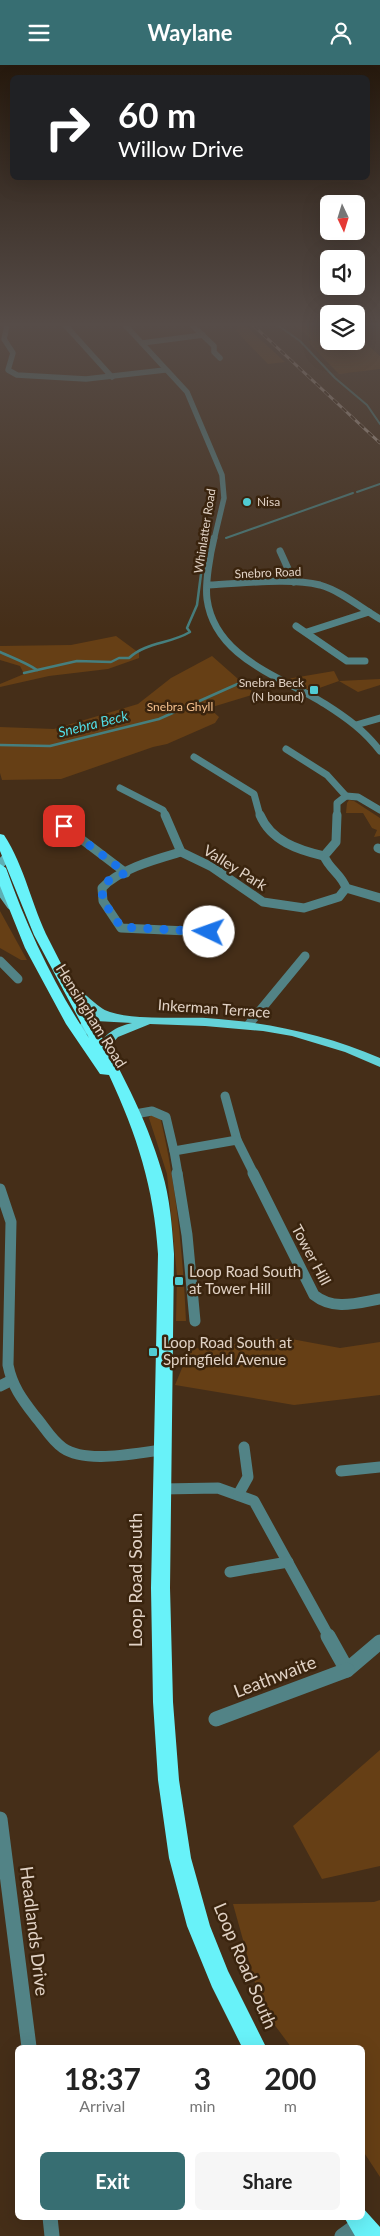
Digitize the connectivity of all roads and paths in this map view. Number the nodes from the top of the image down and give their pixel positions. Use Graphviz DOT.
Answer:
graph roads {
  1 [pos="202,427"];
  2 [pos="280,551"];
  3 [pos="294,582"];
  4 [pos="208,585"];
  5 [pos="368,612"];
  6 [pos="380,619"];
  7 [pos="296,626"];
  8 [pos="307,632"];
  9 [pos="365,661"];
  10 [pos="380,718"];
  11 [pos="356,725"];
  12 [pos="286,749"];
  13 [pos="380,751"];
  14 [pos="194,757"];
  15 [pos="120,788"];
  16 [pos="346,796"];
  17 [pos="380,810"];
  18 [pos="64,826"];
  19 [pos="0,839"];
  20 [pos="181,852"];
  21 [pos="324,856"];
  22 [pos="3,859"];
  23 [pos="0,868"];
  24 [pos="126,873"];
  25 [pos="346,888"];
  26 [pos="0,890"];
  27 [pos="380,898"];
  28 [pos="19,916"];
  29 [pos="209,932"];
  30 [pos="306,956"];
  31 [pos="0,961"];
  32 [pos="18,979"];
  33 [pos="69,989"];
  34 [pos="68,1015"];
  35 [pos="107,1016"];
  36 [pos="87,1020"];
  37 [pos="135,1020"];
  38 [pos="154,1020"];
  39 [pos="249,1024"];
  40 [pos="81,1036"];
  41 [pos="103,1051"];
  42 [pos="380,1063"];
  43 [pos="225,1096"];
  44 [pos="132,1108"];
  45 [pos="237,1140"];
  46 [pos="174,1151"];
  47 [pos="0,1189"];
  48 [pos="380,1299"];
  49 [pos="195,1321"];
  50 [pos="5,1384"];
  51 [pos="244,1447"];
  52 [pos="162,1450"];
  53 [pos="380,1467"];
  54 [pos="341,1471"];
  55 [pos="162,1489"];
  56 [pos="238,1495"];
  57 [pos="288,1562"];
  58 [pos="230,1573"];
  59 [pos="380,1642"];
  60 [pos="347,1670"];
  61 [pos="216,1719"];
  62 [pos="0,1819"];
  63 [pos="29,2045"];
  64 [pos="253,2045"];
  65 [pos="50,2220"];
  66 [pos="52,2236"];
  1 -- 4 [label="street, Whinlatter Road"];
  2 -- 3 [label="street"];
  3 -- 4 [label="street, Snebro Road"];
  3 -- 5 [label="street, Snebro Road"];
  4 -- 11 [label="street, Whinlatter Road"];
  5 -- 6 [label="street, Snebro Road"];
  5 -- 8 [label="street"];
  7 -- 8 [label="street"];
  8 -- 9 [label="street"];
  10 -- 11 [label="street"];
  11 -- 13 [label="street, Whinlatter Road"];
  12 -- 16 [label="street"];
  14 -- 21 [label="street"];
  15 -- 20 [label="street"];
  16 -- 17 [label="street"];
  16 -- 21 [label="street"];
  18 -- 24 [label="street"];
  19 -- 22 [label="highway"];
  20 -- 24 [label="street, Valley Park"];
  20 -- 25 [label="street, Valley Park"];
  21 -- 25 [label="street"];
  22 -- 33 [label="highway"];
  23 -- 28 [label="highway, Hensingham Road"];
  24 -- 29 [label="street, Valley Park"];
  25 -- 27 [label="street"];
  26 -- 28 [label="main road"];
  28 -- 34 [label="highway, Hensingham Road"];
  30 -- 39 [label="street"];
  31 -- 32 [label="street"];
  33 -- 35 [label="main road"];
  33 -- 36 [label="highway"];
  34 -- 36 [label="main road"];
  34 -- 40 [label="highway, Hensingham Road"];
  35 -- 36 [label="main road, Inkerman Terrace"];
  35 -- 37 [label="main road, Inkerman Terrace"];
  36 -- 37 [label="main road"];
  36 -- 40 [label="main road"];
  36 -- 41 [label="highway"];
  37 -- 38 [label="main road, Inkerman Terrace"];
  38 -- 39 [label="main road, Inkerman Terrace"];
  38 -- 41 [label="main road"];
  39 -- 42 [label="main road, Inkerman Terrace"];
  40 -- 44 [label="highway, Hensingham Road"];
  41 -- 44 [label="highway"];
  43 -- 45 [label="street, Tower Hill"];
  44 -- 46 [label="street"];
  44 -- 52 [label="highway, Loop Road South"];
  45 -- 46 [label="street"];
  45 -- 48 [label="street, Tower Hill"];
  46 -- 49 [label="street"];
  47 -- 50 [label="street"];
  50 -- 52 [label="street"];
  51 -- 56 [label="street"];
  52 -- 55 [label="highway, Loop Road South"];
  53 -- 54 [label="street"];
  55 -- 56 [label="street, Leathwaite"];
  55 -- 64 [label="highway, Loop Road South"];
  56 -- 57 [label="street, Leathwaite"];
  57 -- 58 [label="street"];
  57 -- 60 [label="street, Leathwaite"];
  59 -- 60 [label="street, Leathwaite"];
  60 -- 61 [label="street, Leathwaite"];
  62 -- 63 [label="street, Headlands Drive"];
  65 -- 66 [label="street"];
}
